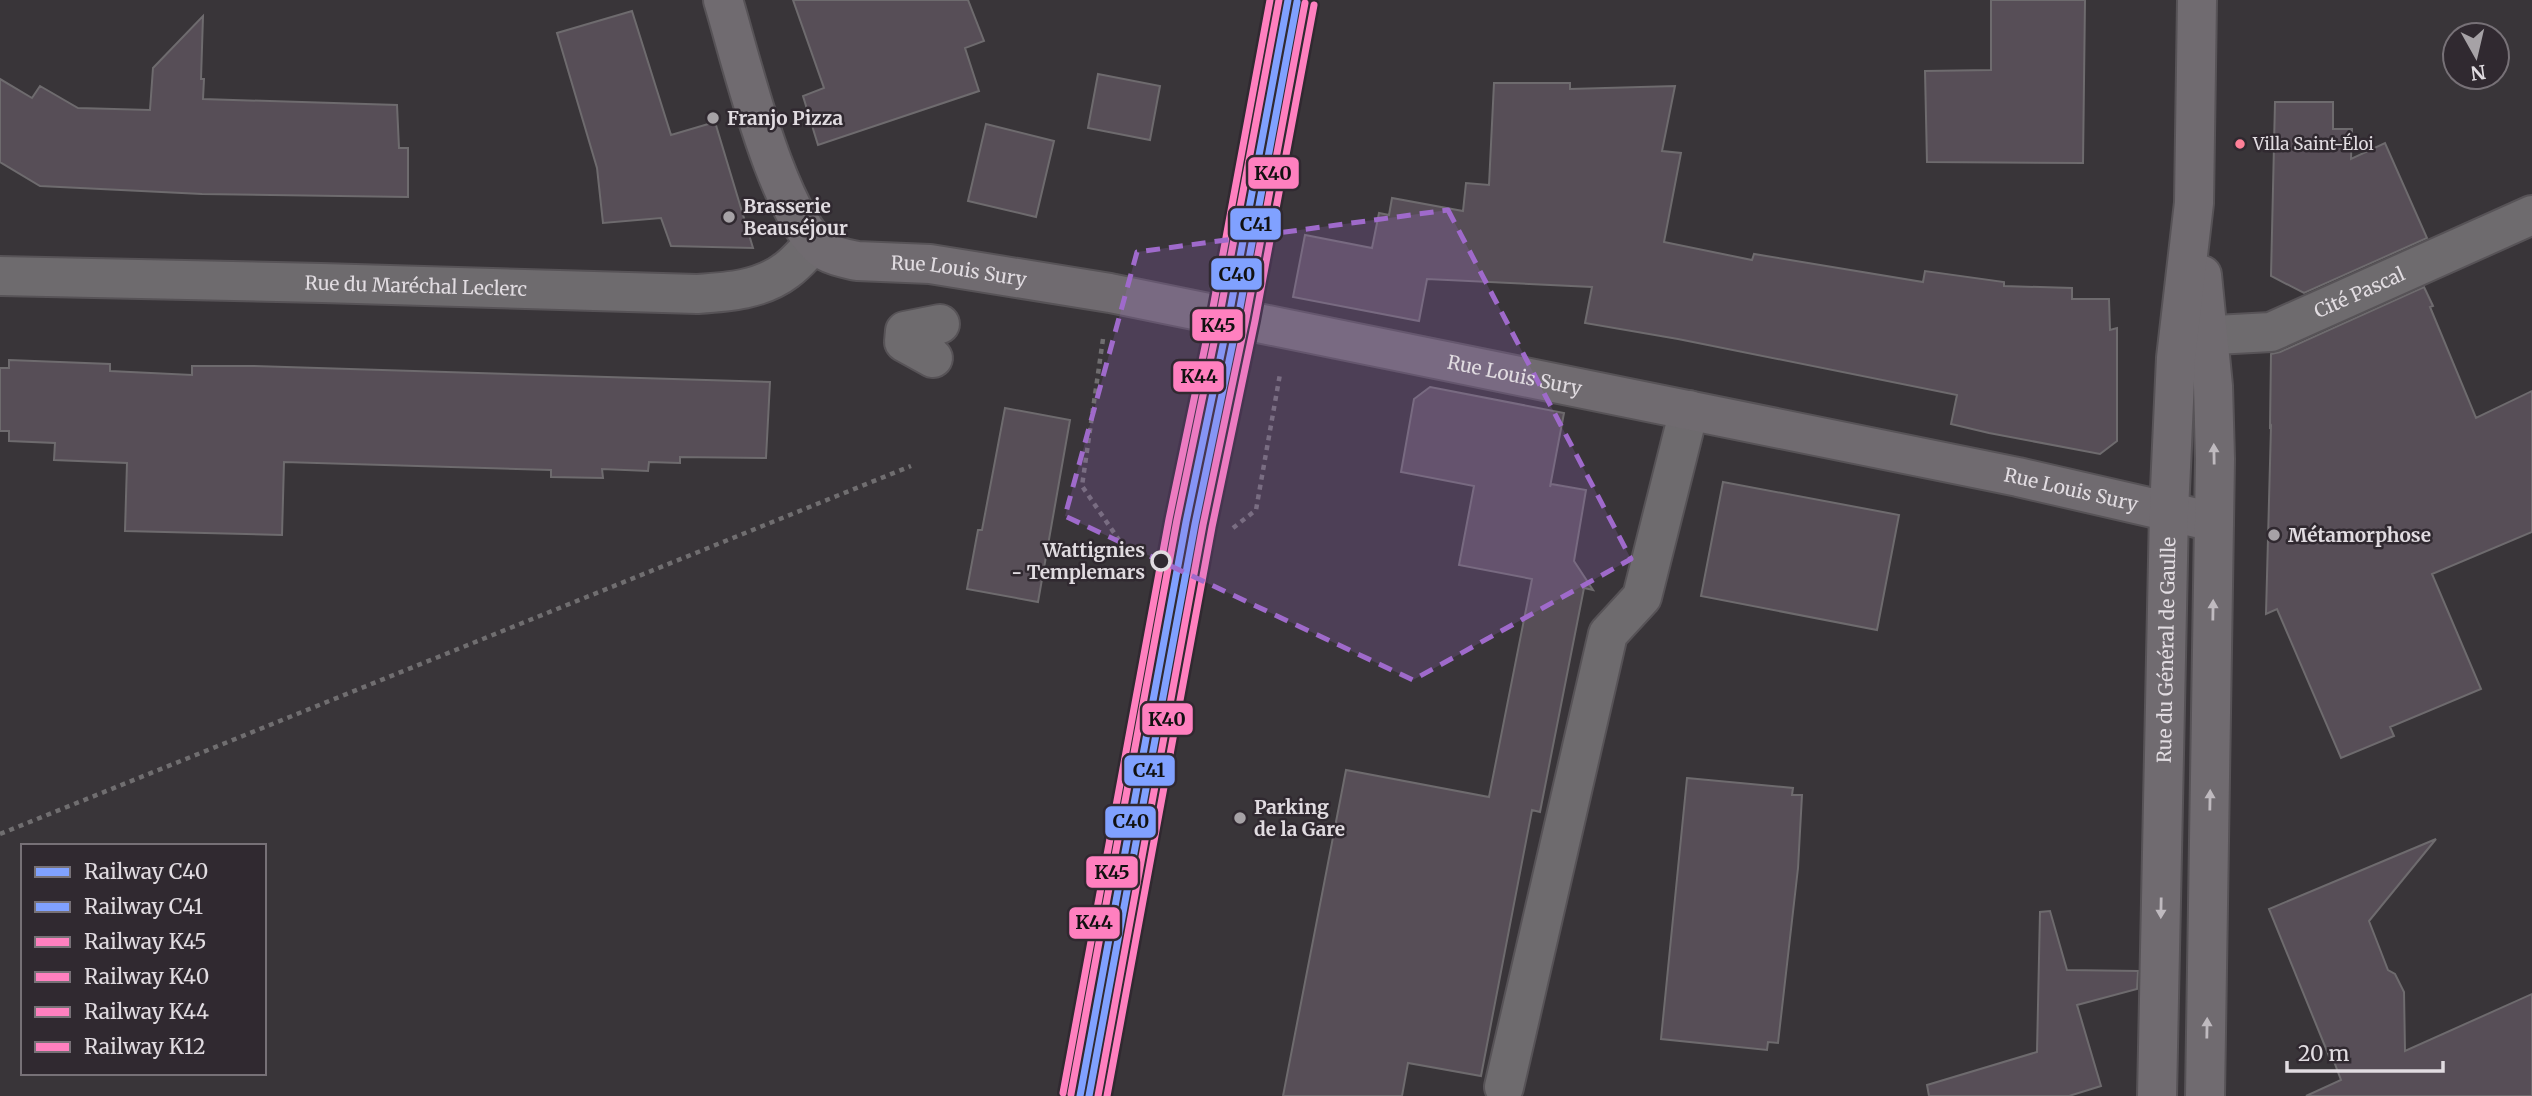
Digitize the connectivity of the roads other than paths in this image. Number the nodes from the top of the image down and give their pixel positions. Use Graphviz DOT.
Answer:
graph roads {
  1 [pos="723,0"];
  2 [pos="2197,0"];
  3 [pos="2532,215"];
  4 [pos="816,242"];
  5 [pos="0,276"];
  6 [pos="2193,336"];
  7 [pos="1689,410"];
  8 [pos="2169,511"];
  9 [pos="2214,522"];
  10 [pos="1504,1087"];
  11 [pos="2157,1096"];
  12 [pos="2205,1096"];
  1 -- 4 [label="main road"];
  2 -- 6 [label="main road, Rue du Général de Gaulle"];
  3 -- 6 [label="street, Cité Pascal"];
  4 -- 5 [label="street, Rue du Maréchal Leclerc"];
  4 -- 7 [label="main road, Rue Louis Sury"];
  6 -- 8 [label="main road, Rue du Général de Gaulle"];
  9 -- 6 [label="main road, Rue du Général de Gaulle, one-way"];
  7 -- 8 [label="main road, Rue Louis Sury"];
  7 -- 10 [label="street"];
  8 -- 9 [label="main road, Rue Louis Sury"];
  8 -- 11 [label="main road, Rue du Général de Gaulle, one-way"];
  12 -- 9 [label="main road, Rue du Général de Gaulle, one-way"];
}
